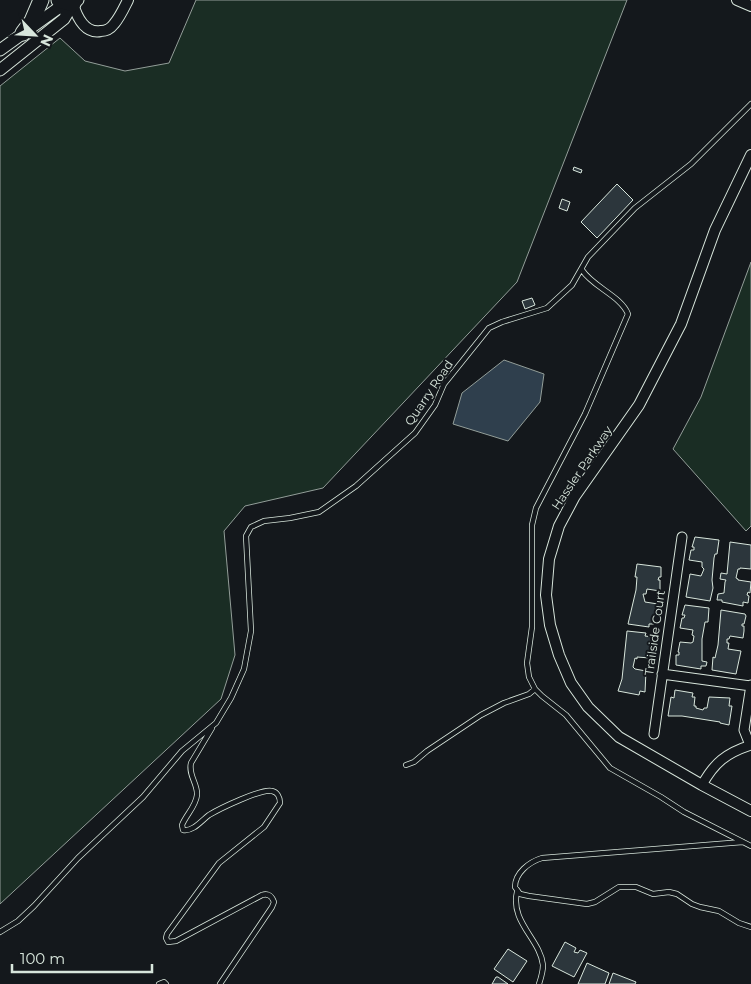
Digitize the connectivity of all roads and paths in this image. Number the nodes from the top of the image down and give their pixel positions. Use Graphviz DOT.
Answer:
graph roads {
  1 [pos="41,0"];
  2 [pos="128,0"];
  3 [pos="737,0"];
  4 [pos="70,1"];
  5 [pos="751,6"];
  6 [pos="23,33"];
  7 [pos="0,50"];
  8 [pos="0,70"];
  9 [pos="751,104"];
  10 [pos="751,155"];
  11 [pos="582,270"];
  12 [pos="682,537"];
  13 [pos="662,674"];
  14 [pos="751,686"];
  15 [pos="535,689"];
  16 [pos="216,723"];
  17 [pos="654,734"];
  18 [pos="750,745"];
  19 [pos="406,765"];
  20 [pos="702,785"];
  21 [pos="751,811"];
  22 [pos="744,842"];
  23 [pos="751,846"];
  24 [pos="517,892"];
  25 [pos="751,927"];
  26 [pos="0,932"];
  27 [pos="159,984"];
  28 [pos="166,984"];
  29 [pos="220,984"];
  30 [pos="539,984"];
  1 -- 6 [label="highway"];
  2 -- 4 [label="street"];
  3 -- 5 [label="street"];
  4 -- 6 [label="main road"];
  4 -- 8 [label="main road"];
  6 -- 7 [label="main road"];
  9 -- 11 [label="lane, Quarry Road"];
  10 -- 20 [label="street, Hassler Parkway"];
  11 -- 15 [label="lane"];
  11 -- 16 [label="lane, Quarry Road"];
  12 -- 13 [label="street, Trailside Court"];
  13 -- 14 [label="street"];
  13 -- 17 [label="street, Trailside Court"];
  14 -- 18 [label="street"];
  15 -- 19 [label="lane"];
  15 -- 22 [label="lane"];
  16 -- 26 [label="lane"];
  16 -- 29 [label="lane, Quarry Road"];
  18 -- 20 [label="street"];
  20 -- 21 [label="street, Hassler Parkway"];
  22 -- 23 [label="lane"];
  22 -- 24 [label="lane"];
  24 -- 25 [label="lane"];
  24 -- 30 [label="lane"];
  27 -- 28 [label="lane"];
}
